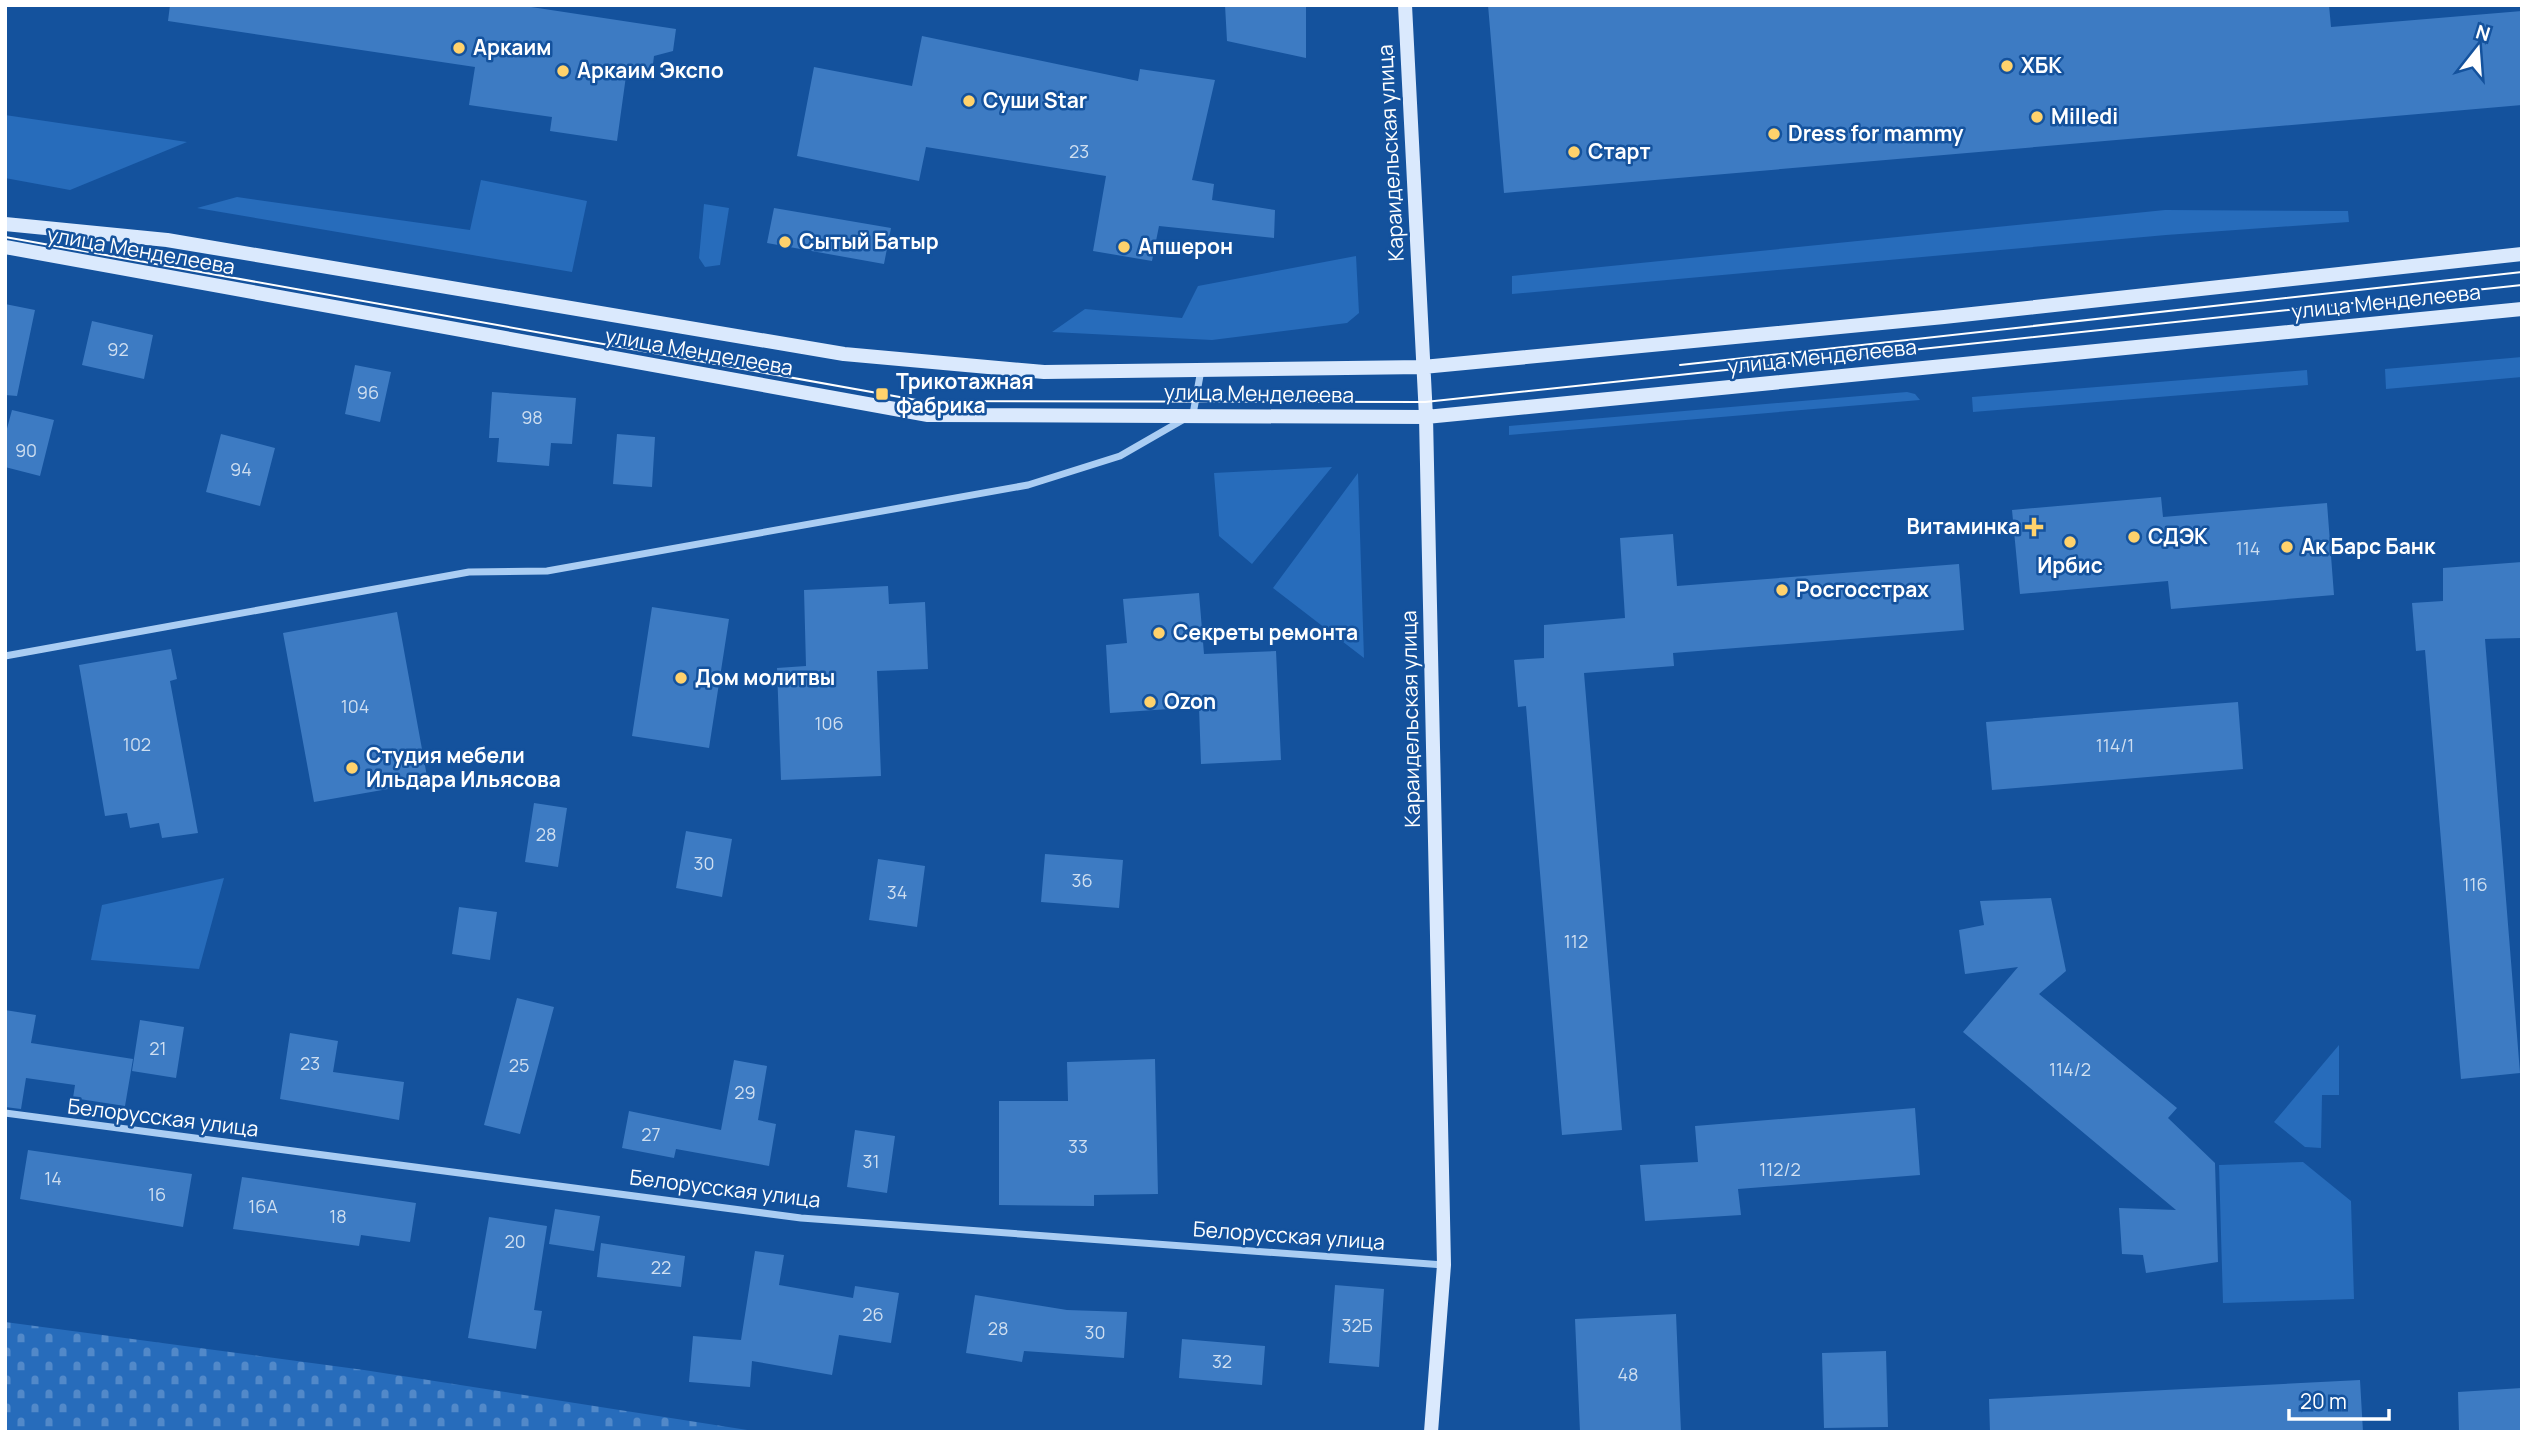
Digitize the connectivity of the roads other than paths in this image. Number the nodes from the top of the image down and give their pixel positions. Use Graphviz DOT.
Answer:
graph roads {
  1 [pos="1405,5"];
  2 [pos="5,223"];
  3 [pos="5,247"];
  4 [pos="2522,254"];
  5 [pos="2522,309"];
  6 [pos="1423,367"];
  7 [pos="1201,370"];
  8 [pos="1193,414"];
  9 [pos="1426,417"];
  10 [pos="5,656"];
  11 [pos="5,1113"];
  12 [pos="1444,1265"];
  13 [pos="1431,1432"];
  1 -- 6 [label="main road, Караидельская улица"];
  2 -- 7 [label="main road, улица Менделеева"];
  3 -- 8 [label="main road, улица Менделеева"];
  4 -- 6 [label="main road, улица Менделеева"];
  5 -- 9 [label="main road, улица Менделеева"];
  6 -- 7 [label="main road, улица Менделеева"];
  6 -- 9 [label="main road, Караидельская улица"];
  7 -- 8 [label="street"];
  8 -- 9 [label="main road, улица Менделеева"];
  8 -- 10 [label="street"];
  9 -- 12 [label="main road, Караидельская улица"];
  11 -- 12 [label="street, Белорусская улица"];
  12 -- 13 [label="main road, Караидельская улица"];
}
